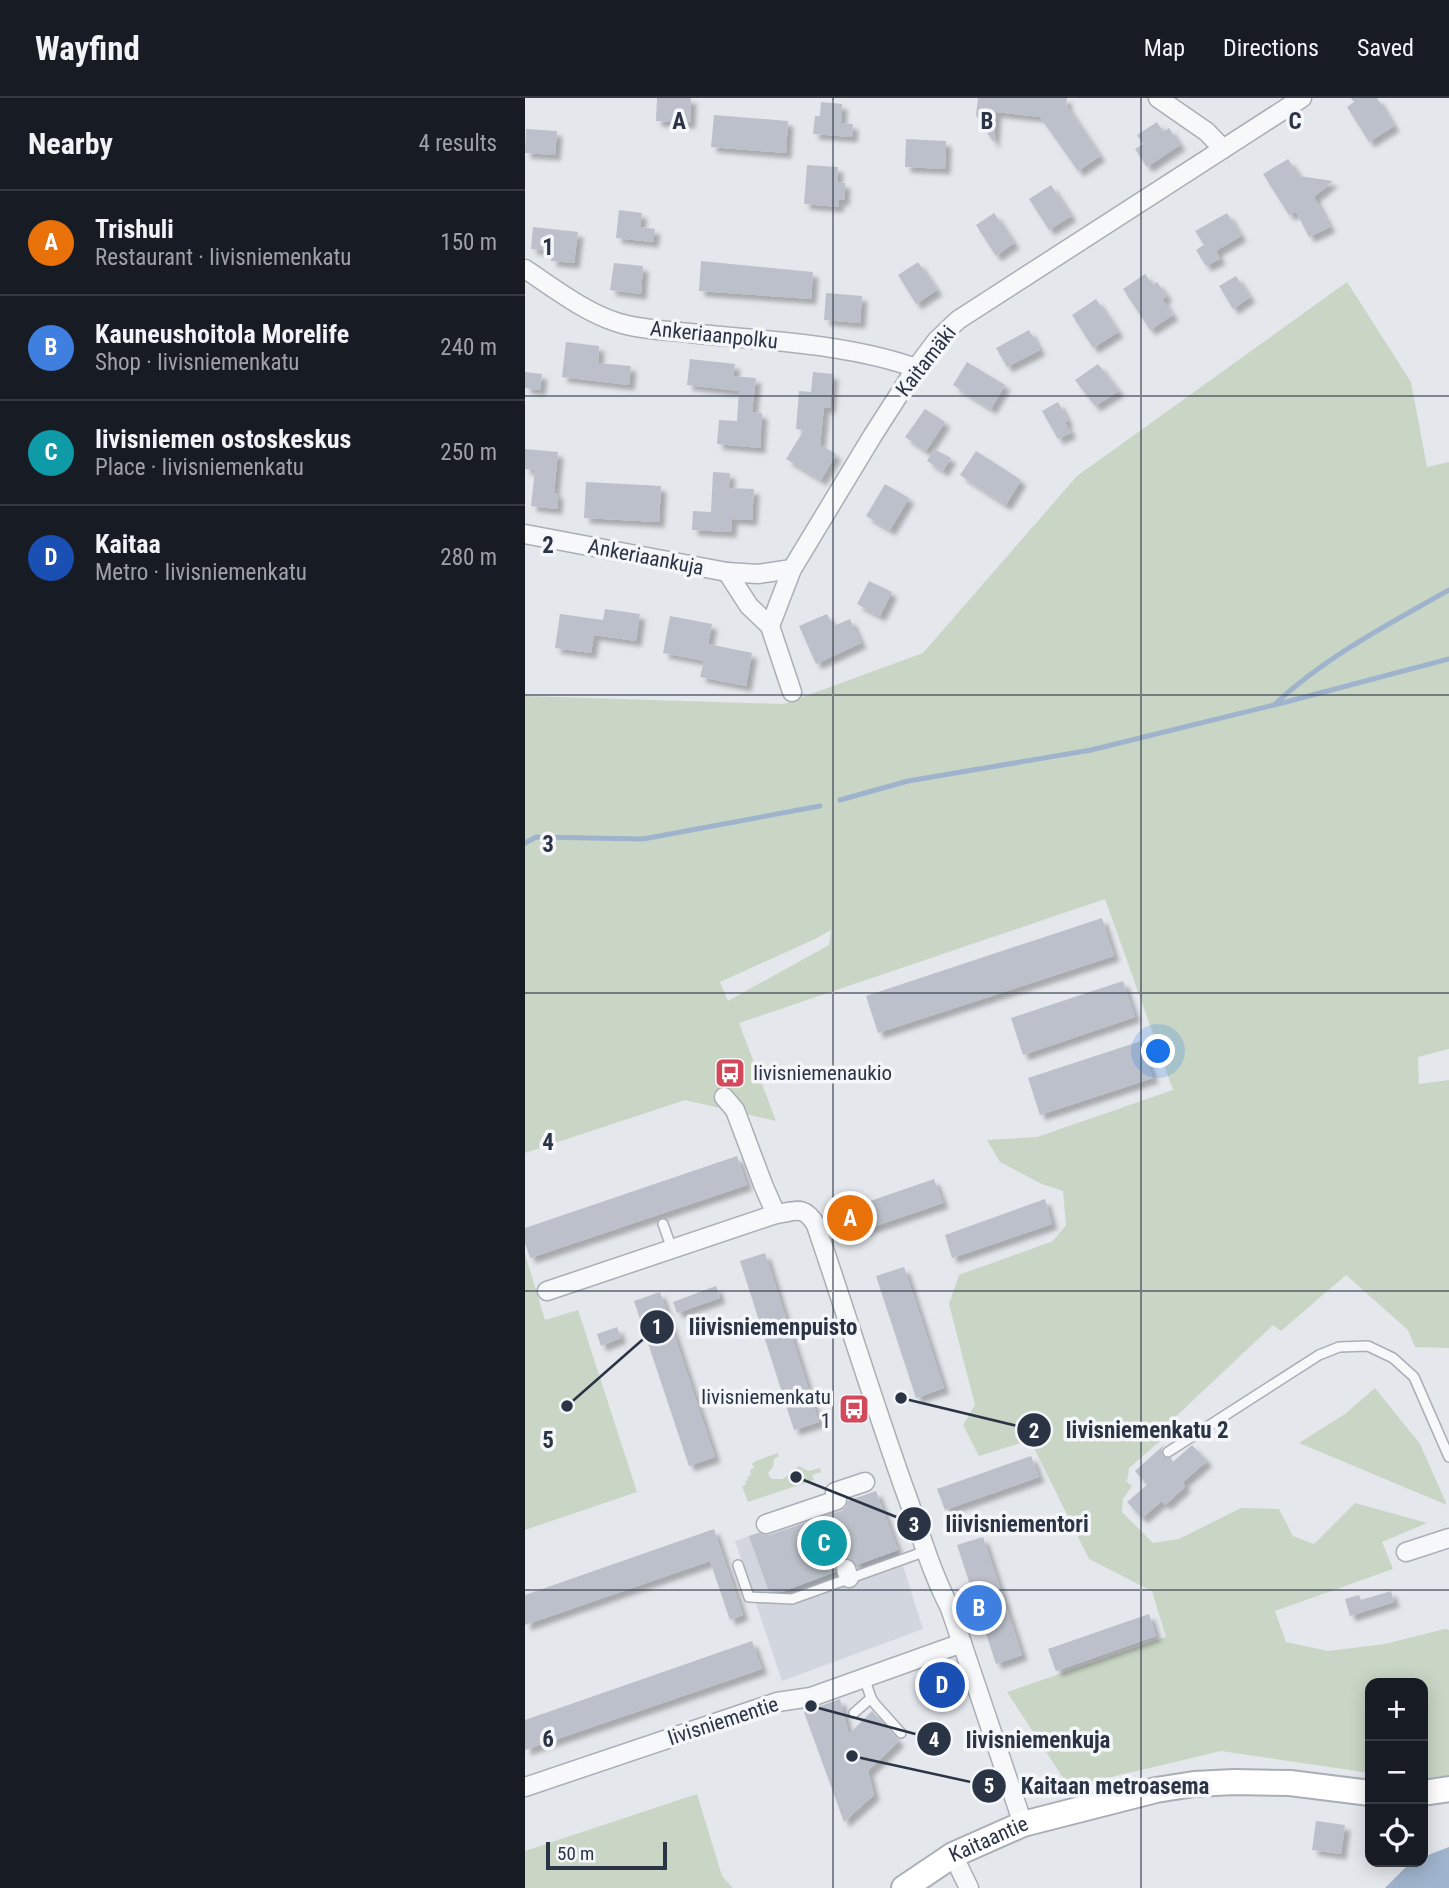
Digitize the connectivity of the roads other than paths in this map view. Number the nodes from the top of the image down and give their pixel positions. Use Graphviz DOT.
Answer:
graph roads {
  1 [pos="1158,98"];
  2 [pos="1302,98"];
  3 [pos="1223,149"];
  4 [pos="525,269"];
  5 [pos="916,368"];
  6 [pos="525,534"];
  7 [pos="792,569"];
  8 [pos="727,572"];
  9 [pos="770,626"];
  10 [pos="792,692"];
  11 [pos="724,1097"];
  12 [pos="776,1214"];
  13 [pos="663,1224"];
  14 [pos="672,1249"];
  15 [pos="547,1291"];
  16 [pos="1168,1452"];
  17 [pos="1449,1457"];
  18 [pos="865,1482"];
  19 [pos="766,1524"];
  20 [pos="1449,1538"];
  21 [pos="926,1551"];
  22 [pos="1406,1552"];
  23 [pos="738,1565"];
  24 [pos="962,1643"];
  25 [pos="864,1677"];
  26 [pos="871,1698"];
  27 [pos="854,1713"];
  28 [pos="901,1733"];
  29 [pos="525,1787"];
  30 [pos="1449,1789"];
  31 [pos="1365,1792"];
  32 [pos="1428,1792"];
  33 [pos="1023,1824"];
  34 [pos="953,1855"];
  35 [pos="904,1888"];
  36 [pos="969,1888"];
  1 -- 3 [label="street"];
  2 -- 3 [label="street, Kaitamäki"];
  3 -- 5 [label="street, Kaitamäki"];
  4 -- 5 [label="street, Ankeriaanpolku"];
  5 -- 7 [label="street, Kaitamäki"];
  6 -- 8 [label="street, Ankeriaankuja"];
  7 -- 8 [label="street, Ankeriaankuja"];
  7 -- 9 [label="street, Kaitamäki"];
  8 -- 9 [label="street, Ankeriaankuja"];
  9 -- 10 [label="street"];
  11 -- 12 [label="street"];
  12 -- 14 [label="street"];
  12 -- 21 [label="street"];
  13 -- 14 [label="lane"];
  14 -- 15 [label="street"];
  16 -- 17 [label="lane"];
  18 -- 19 [label="street"];
  20 -- 22 [label="street"];
  21 -- 23 [label="lane"];
  21 -- 24 [label="street"];
  24 -- 25 [label="street, Iivisniementie"];
  24 -- 33 [label="street"];
  25 -- 26 [label="lane"];
  25 -- 29 [label="street, Iivisniementie"];
  26 -- 27 [label="lane"];
  26 -- 28 [label="lane"];
  30 -- 32 [label="main road"];
  31 -- 33 [label="main road, Kaitaantie"];
  33 -- 34 [label="main road, Kaitaantie"];
  34 -- 35 [label="main road, Kaitaantie"];
  34 -- 36 [label="street"];
}
